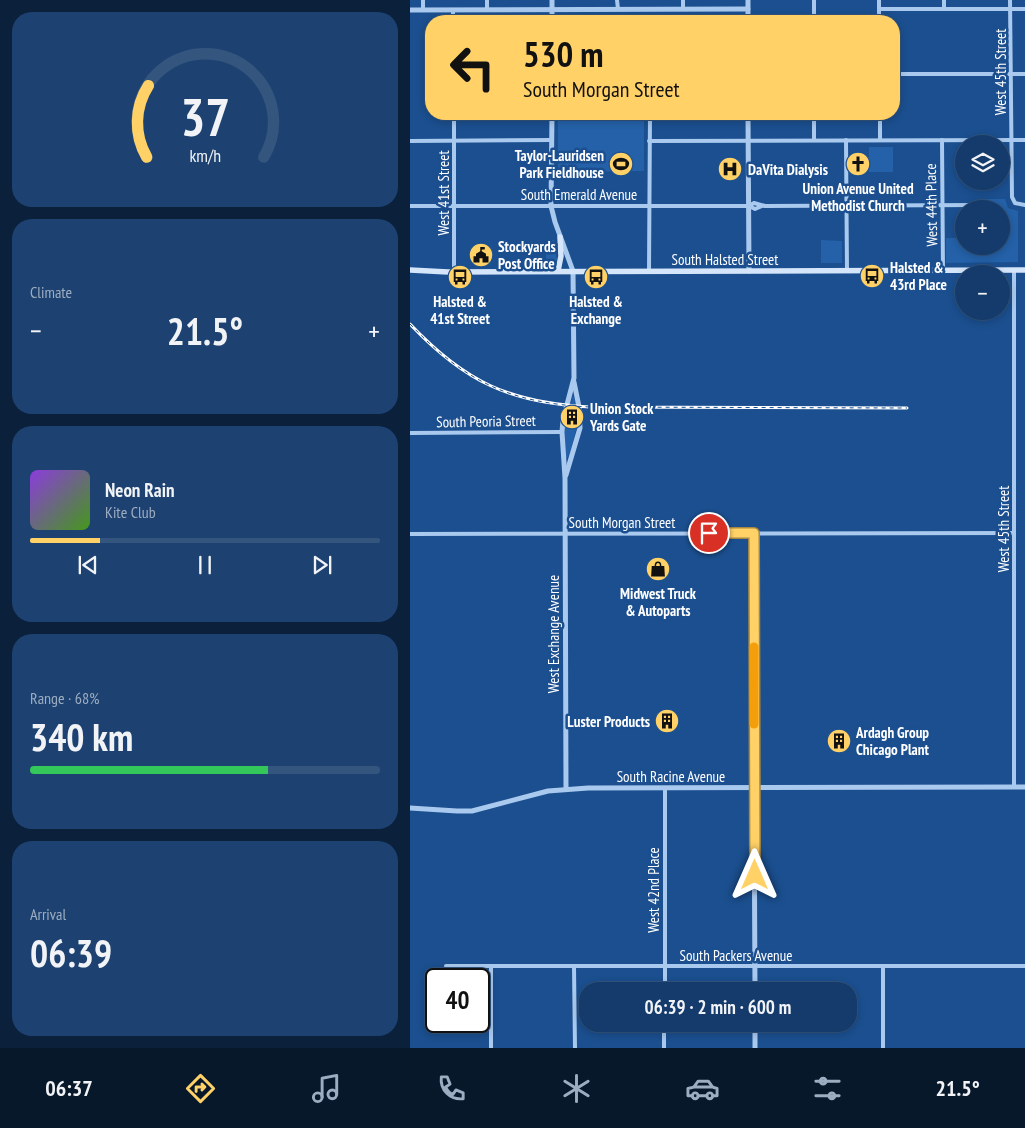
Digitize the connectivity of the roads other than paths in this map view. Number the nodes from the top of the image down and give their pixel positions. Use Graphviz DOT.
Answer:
graph roads {
  1 [pos="423,0"];
  2 [pos="487,0"];
  3 [pos="552,0"];
  4 [pos="618,0"];
  5 [pos="683,0"];
  6 [pos="748,0"];
  7 [pos="814,0"];
  8 [pos="879,0"];
  9 [pos="944,0"];
  10 [pos="1010,0"];
  11 [pos="552,9"];
  12 [pos="618,9"];
  13 [pos="683,9"];
  14 [pos="748,9"];
  15 [pos="879,9"];
  16 [pos="944,9"];
  17 [pos="1010,9"];
  18 [pos="1025,9"];
  19 [pos="410,10"];
  20 [pos="423,10"];
  21 [pos="453,10"];
  22 [pos="487,10"];
  23 [pos="453,15"];
  24 [pos="552,15"];
  25 [pos="748,15"];
  26 [pos="814,15"];
  27 [pos="879,15"];
  28 [pos="900,74"];
  29 [pos="1011,74"];
  30 [pos="1025,74"];
  31 [pos="454,120"];
  32 [pos="552,120"];
  33 [pos="650,120"];
  34 [pos="748,120"];
  35 [pos="814,120"];
  36 [pos="880,120"];
  37 [pos="552,140"];
  38 [pos="748,140"];
  39 [pos="814,140"];
  40 [pos="846,140"];
  41 [pos="880,140"];
  42 [pos="942,140"];
  43 [pos="1011,140"];
  44 [pos="1025,140"];
  45 [pos="410,141"];
  46 [pos="454,141"];
  47 [pos="650,141"];
  48 [pos="942,205"];
  49 [pos="955,205"];
  50 [pos="1025,205"];
  51 [pos="410,206"];
  52 [pos="454,206"];
  53 [pos="551,206"];
  54 [pos="649,206"];
  55 [pos="748,206"];
  56 [pos="847,206"];
  57 [pos="560,237"];
  58 [pos="1014,270"];
  59 [pos="1025,270"];
  60 [pos="558,271"];
  61 [pos="573,271"];
  62 [pos="749,271"];
  63 [pos="847,271"];
  64 [pos="943,271"];
  65 [pos="410,272"];
  66 [pos="454,272"];
  67 [pos="649,272"];
  68 [pos="574,378"];
  69 [pos="562,432"];
  70 [pos="410,434"];
  71 [pos="565,478"];
  72 [pos="754,533"];
  73 [pos="1014,533"];
  74 [pos="410,534"];
  75 [pos="565,534"];
  76 [pos="1025,787"];
  77 [pos="665,788"];
  78 [pos="754,788"];
  79 [pos="1014,788"];
  80 [pos="566,789"];
  81 [pos="410,808"];
  82 [pos="446,966"];
  83 [pos="491,966"];
  84 [pos="756,966"];
  85 [pos="883,966"];
  86 [pos="1025,966"];
  87 [pos="574,967"];
  88 [pos="665,967"];
  89 [pos="665,982"];
  90 [pos="755,982"];
  91 [pos="664,1032"];
  92 [pos="755,1032"];
  93 [pos="491,1048"];
  94 [pos="575,1048"];
  95 [pos="664,1048"];
  96 [pos="755,1048"];
  97 [pos="883,1048"];
  1 -- 20 [label="street"];
  2 -- 22 [label="street"];
  3 -- 11 [label="street"];
  4 -- 12 [label="street"];
  5 -- 13 [label="street"];
  6 -- 14 [label="street"];
  7 -- 26 [label="street"];
  8 -- 15 [label="street"];
  9 -- 16 [label="street"];
  10 -- 17 [label="street, West 45th Street"];
  11 -- 12 [label="street"];
  11 -- 22 [label="street"];
  11 -- 24 [label="street"];
  12 -- 13 [label="street"];
  13 -- 14 [label="street"];
  14 -- 25 [label="street"];
  15 -- 16 [label="street"];
  15 -- 27 [label="street"];
  16 -- 17 [label="street"];
  17 -- 18 [label="street"];
  17 -- 29 [label="street, West 45th Street"];
  19 -- 20 [label="street"];
  20 -- 21 [label="street"];
  21 -- 22 [label="street"];
  21 -- 23 [label="street"];
  28 -- 29 [label="street"];
  29 -- 30 [label="street"];
  29 -- 43 [label="street, West 45th Street"];
  31 -- 46 [label="street, West 41st Street"];
  32 -- 37 [label="street"];
  33 -- 47 [label="street"];
  34 -- 38 [label="street"];
  35 -- 39 [label="street"];
  36 -- 41 [label="street"];
  37 -- 46 [label="street"];
  37 -- 53 [label="street"];
  38 -- 39 [label="street"];
  38 -- 47 [label="street"];
  38 -- 55 [label="street"];
  39 -- 40 [label="street"];
  40 -- 41 [label="street"];
  40 -- 56 [label="street"];
  41 -- 42 [label="street"];
  42 -- 43 [label="street"];
  42 -- 48 [label="street, West 44th Place"];
  43 -- 44 [label="street"];
  43 -- 50 [label="street, West 45th Street"];
  45 -- 46 [label="street"];
  46 -- 52 [label="street, West 41st Street"];
  47 -- 54 [label="street"];
  48 -- 49 [label="street, South Emerald Avenue"];
  48 -- 56 [label="street, South Emerald Avenue"];
  48 -- 64 [label="street, West 44th Place"];
  51 -- 52 [label="street, South Emerald Avenue"];
  52 -- 53 [label="street, South Emerald Avenue"];
  52 -- 66 [label="street, West 41st Street"];
  53 -- 54 [label="street, South Emerald Avenue"];
  53 -- 57 [label="street"];
  54 -- 55 [label="street, South Emerald Avenue"];
  54 -- 67 [label="street"];
  55 -- 56 [label="street, South Emerald Avenue"];
  55 -- 62 [label="street"];
  56 -- 63 [label="street"];
  57 -- 60 [label="main road"];
  57 -- 61 [label="street"];
  58 -- 59 [label="main road, South Halsted Street"];
  58 -- 64 [label="main road, South Halsted Street"];
  58 -- 73 [label="street, West 45th Street"];
  60 -- 61 [label="main road, South Halsted Street"];
  60 -- 66 [label="main road, South Halsted Street"];
  61 -- 67 [label="main road, South Halsted Street"];
  61 -- 68 [label="street, West Exchange Avenue"];
  62 -- 63 [label="main road, South Halsted Street"];
  62 -- 67 [label="main road, South Halsted Street"];
  63 -- 64 [label="main road, South Halsted Street"];
  65 -- 66 [label="main road, South Halsted Street"];
  68 -- 69 [label="street, West Exchange Avenue"];
  68 -- 71 [label="street, West Exchange Avenue"];
  69 -- 70 [label="street, South Peoria Street"];
  69 -- 71 [label="street, West Exchange Avenue"];
  71 -- 75 [label="street, West Exchange Avenue"];
  72 -- 73 [label="street, South Morgan Street"];
  72 -- 75 [label="street, South Morgan Street"];
  72 -- 78 [label="street"];
  73 -- 79 [label="street, West 45th Street"];
  74 -- 75 [label="street, South Morgan Street"];
  75 -- 80 [label="street, West Exchange Avenue"];
  76 -- 79 [label="street, South Racine Avenue"];
  77 -- 78 [label="street, South Racine Avenue"];
  77 -- 80 [label="street, South Racine Avenue"];
  77 -- 88 [label="street, West 42nd Place"];
  78 -- 79 [label="street, South Racine Avenue"];
  78 -- 84 [label="street"];
  80 -- 81 [label="street, South Racine Avenue"];
  82 -- 83 [label="street, South Packers Avenue"];
  83 -- 87 [label="street, South Packers Avenue"];
  83 -- 93 [label="street"];
  84 -- 85 [label="street, South Packers Avenue"];
  84 -- 88 [label="street, South Packers Avenue"];
  84 -- 90 [label="street"];
  85 -- 86 [label="street, South Packers Avenue"];
  85 -- 97 [label="street"];
  87 -- 88 [label="street, South Packers Avenue"];
  87 -- 94 [label="street"];
  88 -- 89 [label="street, West 42nd Place"];
  91 -- 95 [label="street"];
  92 -- 96 [label="street"];
}
